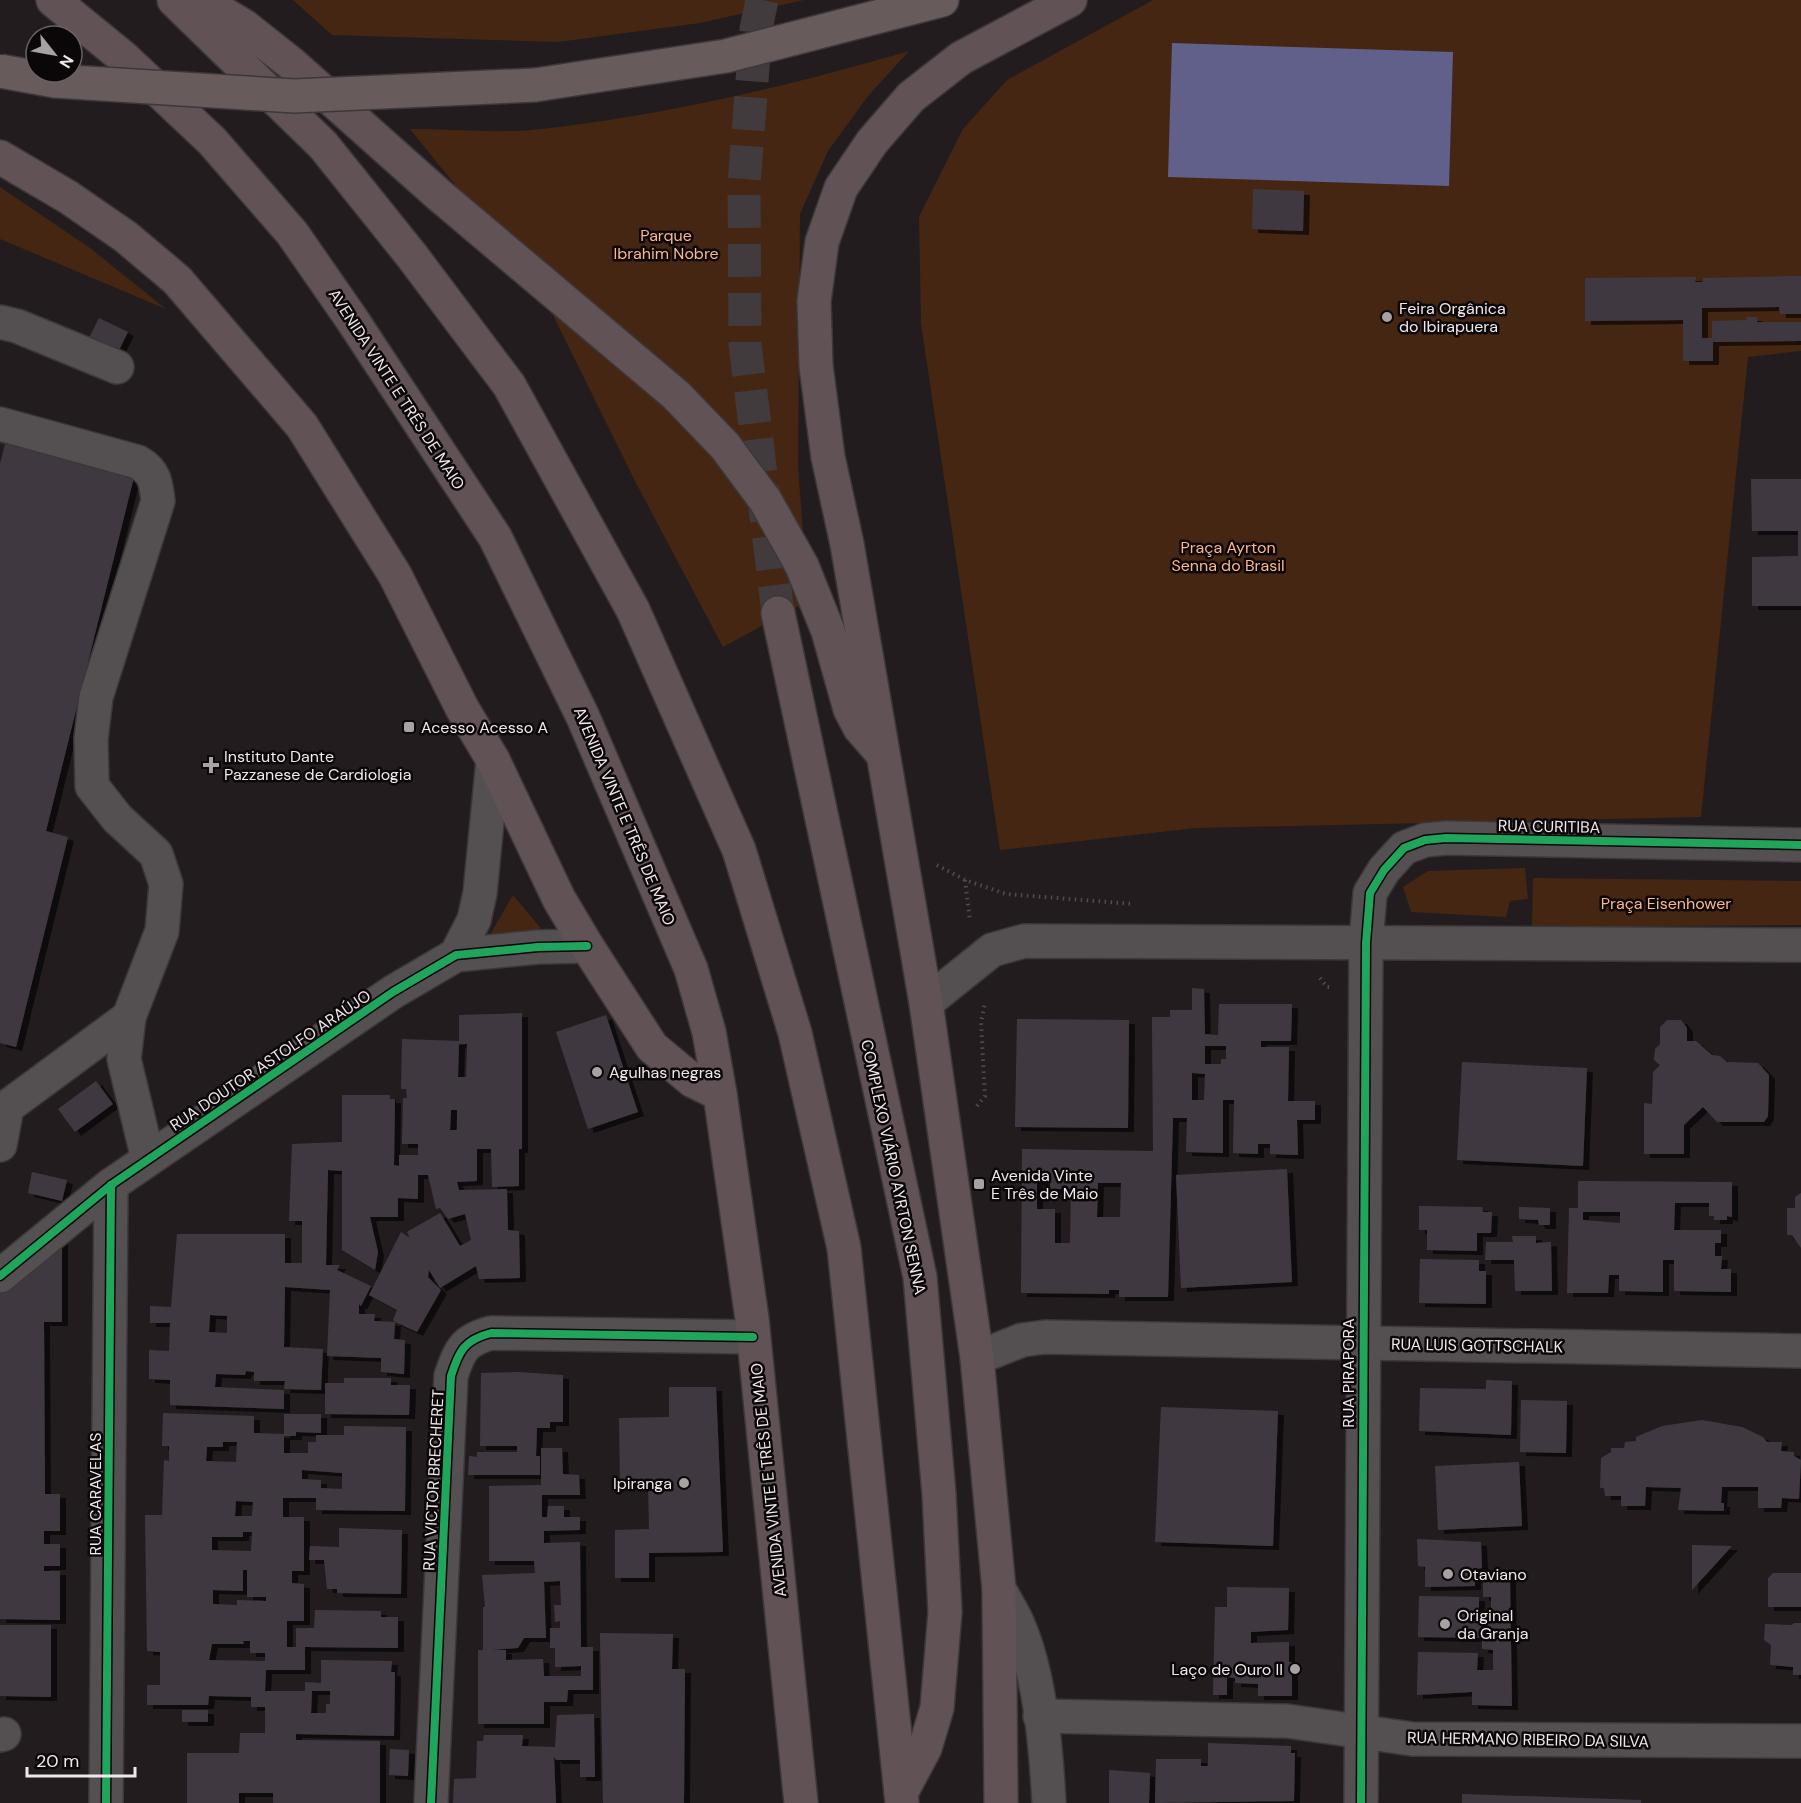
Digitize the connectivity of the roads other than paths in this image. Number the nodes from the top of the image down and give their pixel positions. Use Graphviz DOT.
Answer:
graph roads {
  1 [pos="53,0"];
  2 [pos="174,0"];
  3 [pos="201,0"];
  4 [pos="942,0"];
  5 [pos="1070,0"];
  6 [pos="0,71"];
  7 [pos="0,158"];
  8 [pos="0,322"];
  9 [pos="117,367"];
  10 [pos="0,424"];
  11 [pos="778,612"];
  12 [pos="883,754"];
  13 [pos="493,760"];
  14 [pos="1801,845"];
  15 [pos="1365,943"];
  16 [pos="1801,945"];
  17 [pos="587,946"];
  18 [pos="456,955"];
  19 [pos="926,1003"];
  20 [pos="129,1017"];
  21 [pos="720,1094"];
  22 [pos="0,1145"];
  23 [pos="148,1159"];
  24 [pos="111,1185"];
  25 [pos="0,1276"];
  26 [pos="753,1337"];
  27 [pos="1361,1343"];
  28 [pos="1801,1351"];
  29 [pos="977,1358"];
  30 [pos="999,1590"];
  31 [pos="1040,1716"];
  32 [pos="1361,1731"];
  33 [pos="1801,1741"];
  34 [pos="901,1798"];
  35 [pos="106,1803"];
  36 [pos="431,1803"];
  37 [pos="801,1803"];
  38 [pos="1001,1803"];
  39 [pos="1049,1803"];
  40 [pos="1361,1803"];
  1 -- 21 [label="highway, AVENIDA VINTE E TRÊS DE MAIO"];
  2 -- 34 [label="highway"];
  3 -- 12 [label="highway"];
  4 -- 6 [label="main road, bridge"];
  5 -- 12 [label="highway"];
  7 -- 13 [label="highway"];
  8 -- 9 [label="street"];
  10 -- 20 [label="street"];
  11 -- 34 [label="highway, COMPLEXO VIÁRIO AYRTON SENNA"];
  12 -- 19 [label="highway"];
  13 -- 17 [label="highway"];
  13 -- 18 [label="street"];
  14 -- 15 [label="street, RUA CURITIBA"];
  15 -- 16 [label="street"];
  15 -- 19 [label="street"];
  15 -- 27 [label="street, RUA PIRAPORA"];
  17 -- 18 [label="street, RUA DOUTOR ASTOLFO ARAÚJO"];
  17 -- 21 [label="highway"];
  18 -- 23 [label="street, RUA DOUTOR ASTOLFO ARAÚJO"];
  19 -- 29 [label="highway"];
  20 -- 22 [label="street"];
  20 -- 23 [label="street"];
  21 -- 26 [label="highway, AVENIDA VINTE E TRÊS DE MAIO"];
  23 -- 24 [label="street, RUA DOUTOR ASTOLFO ARAÚJO"];
  24 -- 25 [label="street, RUA DOUTOR ASTOLFO ARAÚJO"];
  24 -- 35 [label="street, RUA CARAVELAS"];
  26 -- 36 [label="street, RUA VICTOR BRECHERET"];
  26 -- 37 [label="highway, AVENIDA VINTE E TRÊS DE MAIO"];
  27 -- 28 [label="street, RUA LUIS GOTTSCHALK"];
  27 -- 29 [label="street, RUA LUIS GOTTSCHALK"];
  27 -- 32 [label="street, RUA PIRAPORA"];
  29 -- 30 [label="highway"];
  30 -- 31 [label="street"];
  30 -- 38 [label="highway"];
  31 -- 32 [label="street, RUA HERMANO RIBEIRO DA SILVA"];
  31 -- 39 [label="street"];
  32 -- 33 [label="street, RUA HERMANO RIBEIRO DA SILVA"];
  32 -- 40 [label="street, RUA PIRAPORA"];
}
